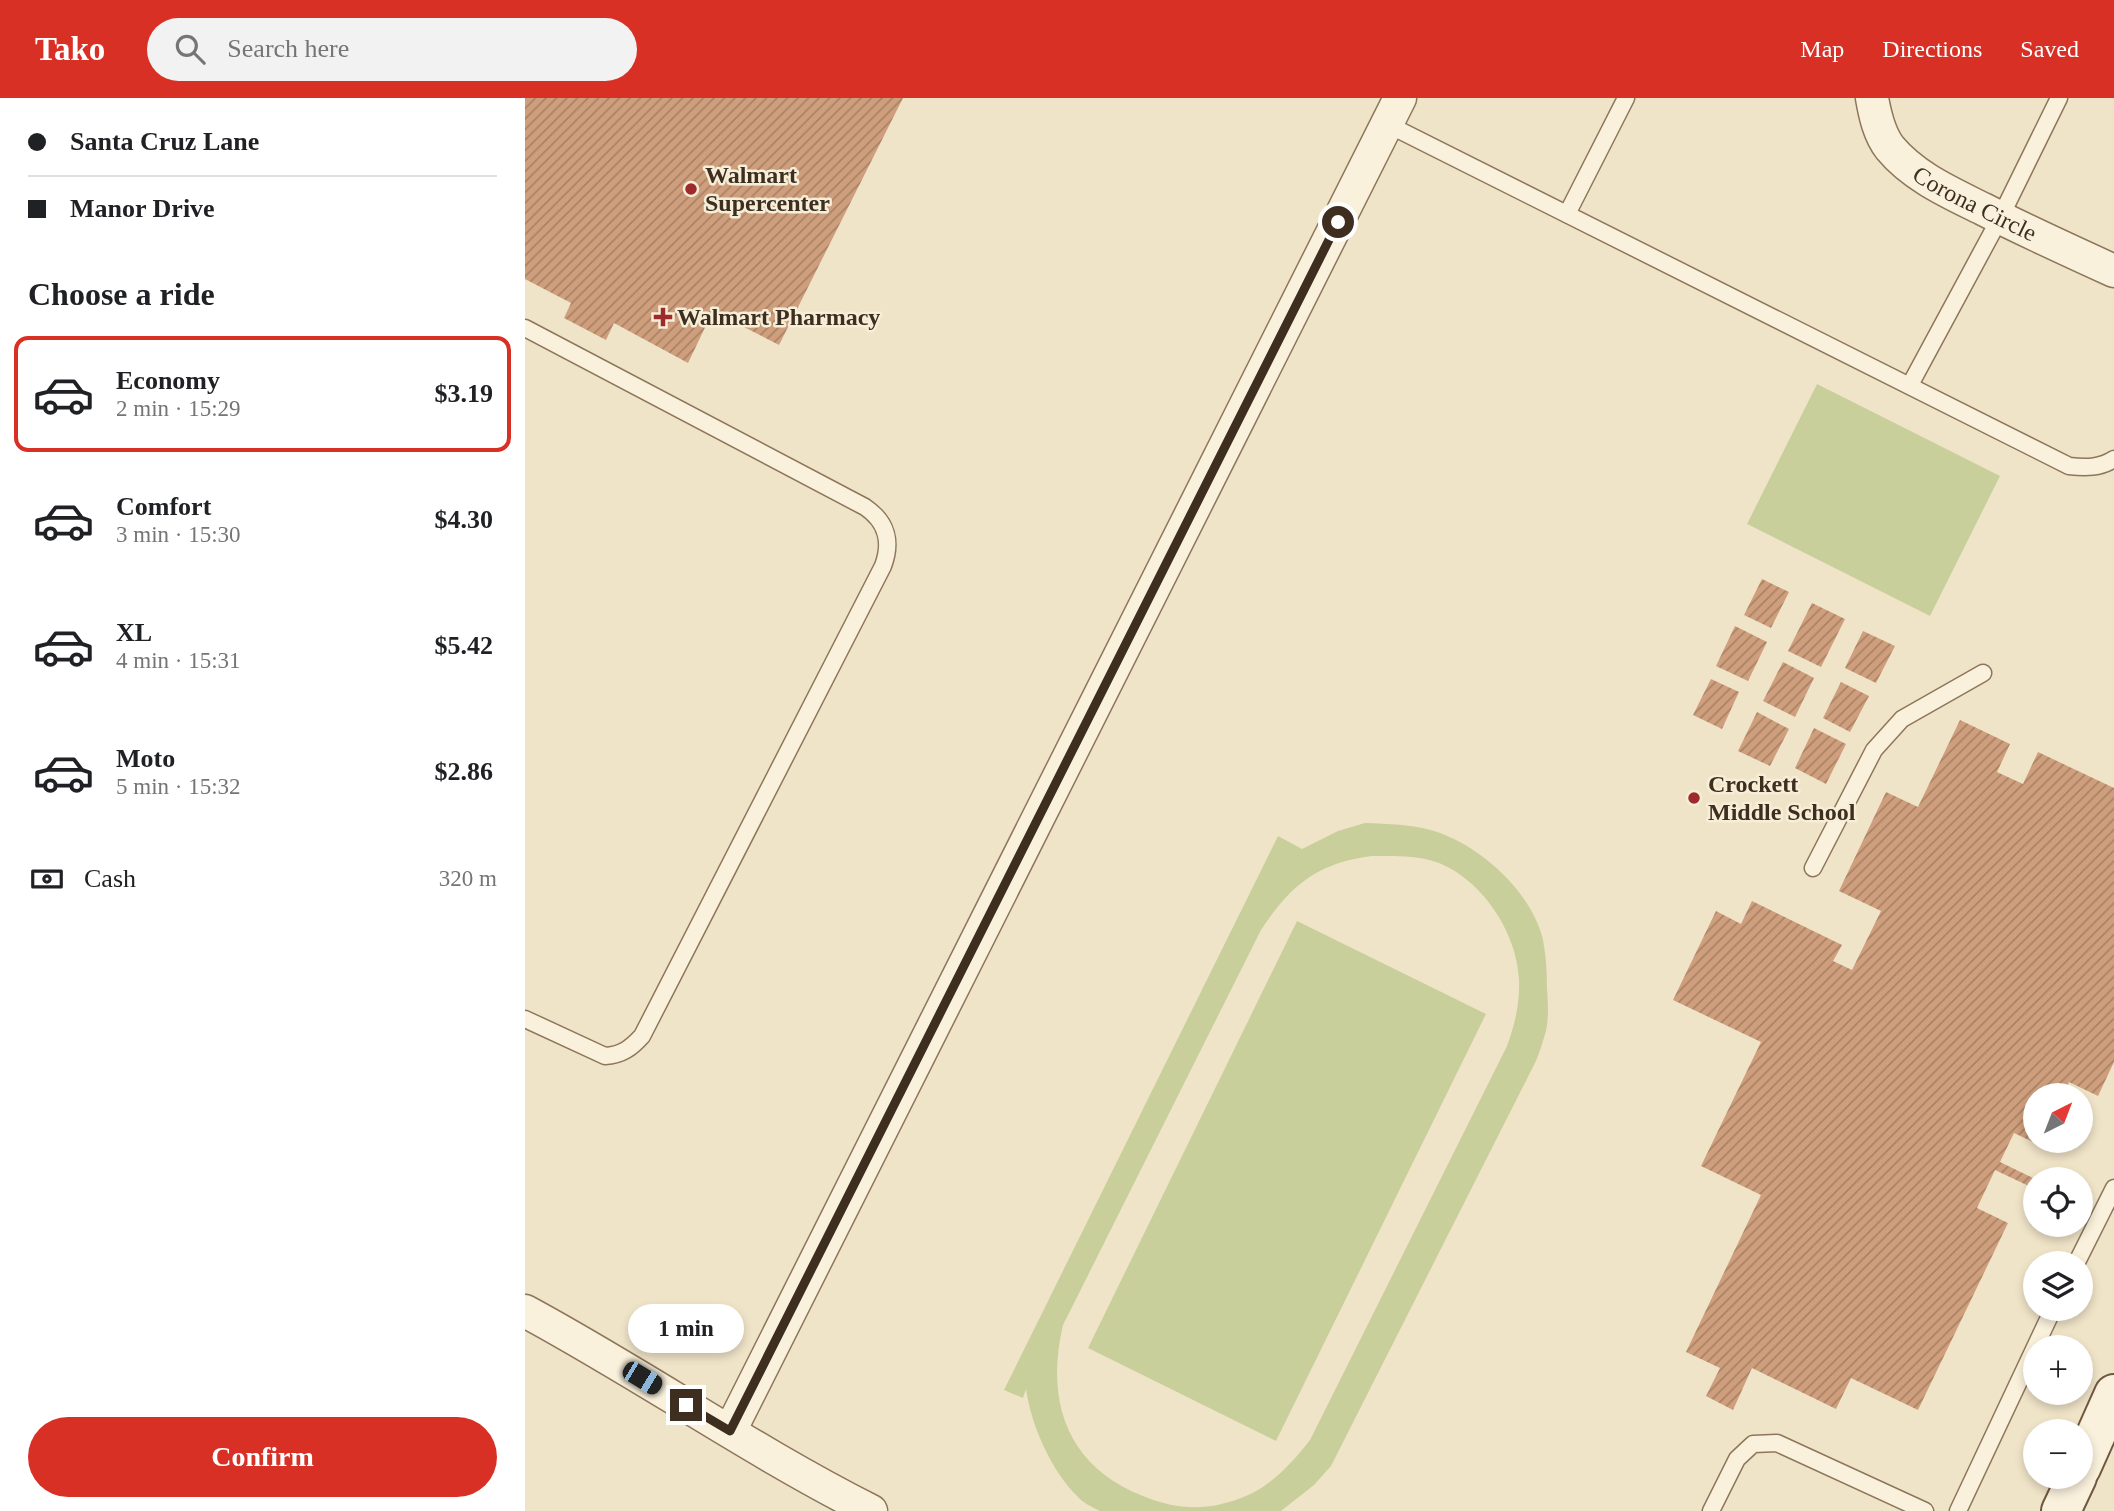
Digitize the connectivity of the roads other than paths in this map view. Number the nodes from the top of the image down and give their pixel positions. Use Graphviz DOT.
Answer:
graph roads {
  1 [pos="1626,98"];
  2 [pos="1872,98"];
  3 [pos="2059,98"];
  4 [pos="1394,111"];
  5 [pos="1567,214"];
  6 [pos="2000,218"];
  7 [pos="2114,271"];
  8 [pos="525,328"];
  9 [pos="1910,385"];
  10 [pos="2114,458"];
  11 [pos="1983,673"];
  12 [pos="1812,868"];
  13 [pos="525,1019"];
  14 [pos="2114,1188"];
  15 [pos="2082,1251"];
  16 [pos="525,1311"];
  17 [pos="2047,1321"];
  18 [pos="2110,1413"];
  19 [pos="730,1431"];
  20 [pos="2093,1445"];
  21 [pos="2071,1489"];
  22 [pos="871,1511"];
  23 [pos="1711,1511"];
  24 [pos="1925,1511"];
  25 [pos="1958,1511"];
  26 [pos="2061,1511"];
  1 -- 5 [label="lane"];
  2 -- 6 [label="street, Corona Circle"];
  3 -- 6 [label="lane"];
  4 -- 5 [label="lane"];
  4 -- 19 [label="street"];
  5 -- 9 [label="lane"];
  6 -- 7 [label="street, Corona Circle"];
  6 -- 9 [label="lane"];
  8 -- 13 [label="lane"];
  9 -- 10 [label="lane"];
  11 -- 12 [label="lane"];
  14 -- 15 [label="lane"];
  16 -- 19 [label="street"];
  17 -- 25 [label="lane"];
  18 -- 20 [label="street"];
  19 -- 22 [label="street"];
  21 -- 26 [label="street"];
  23 -- 24 [label="lane"];
}
